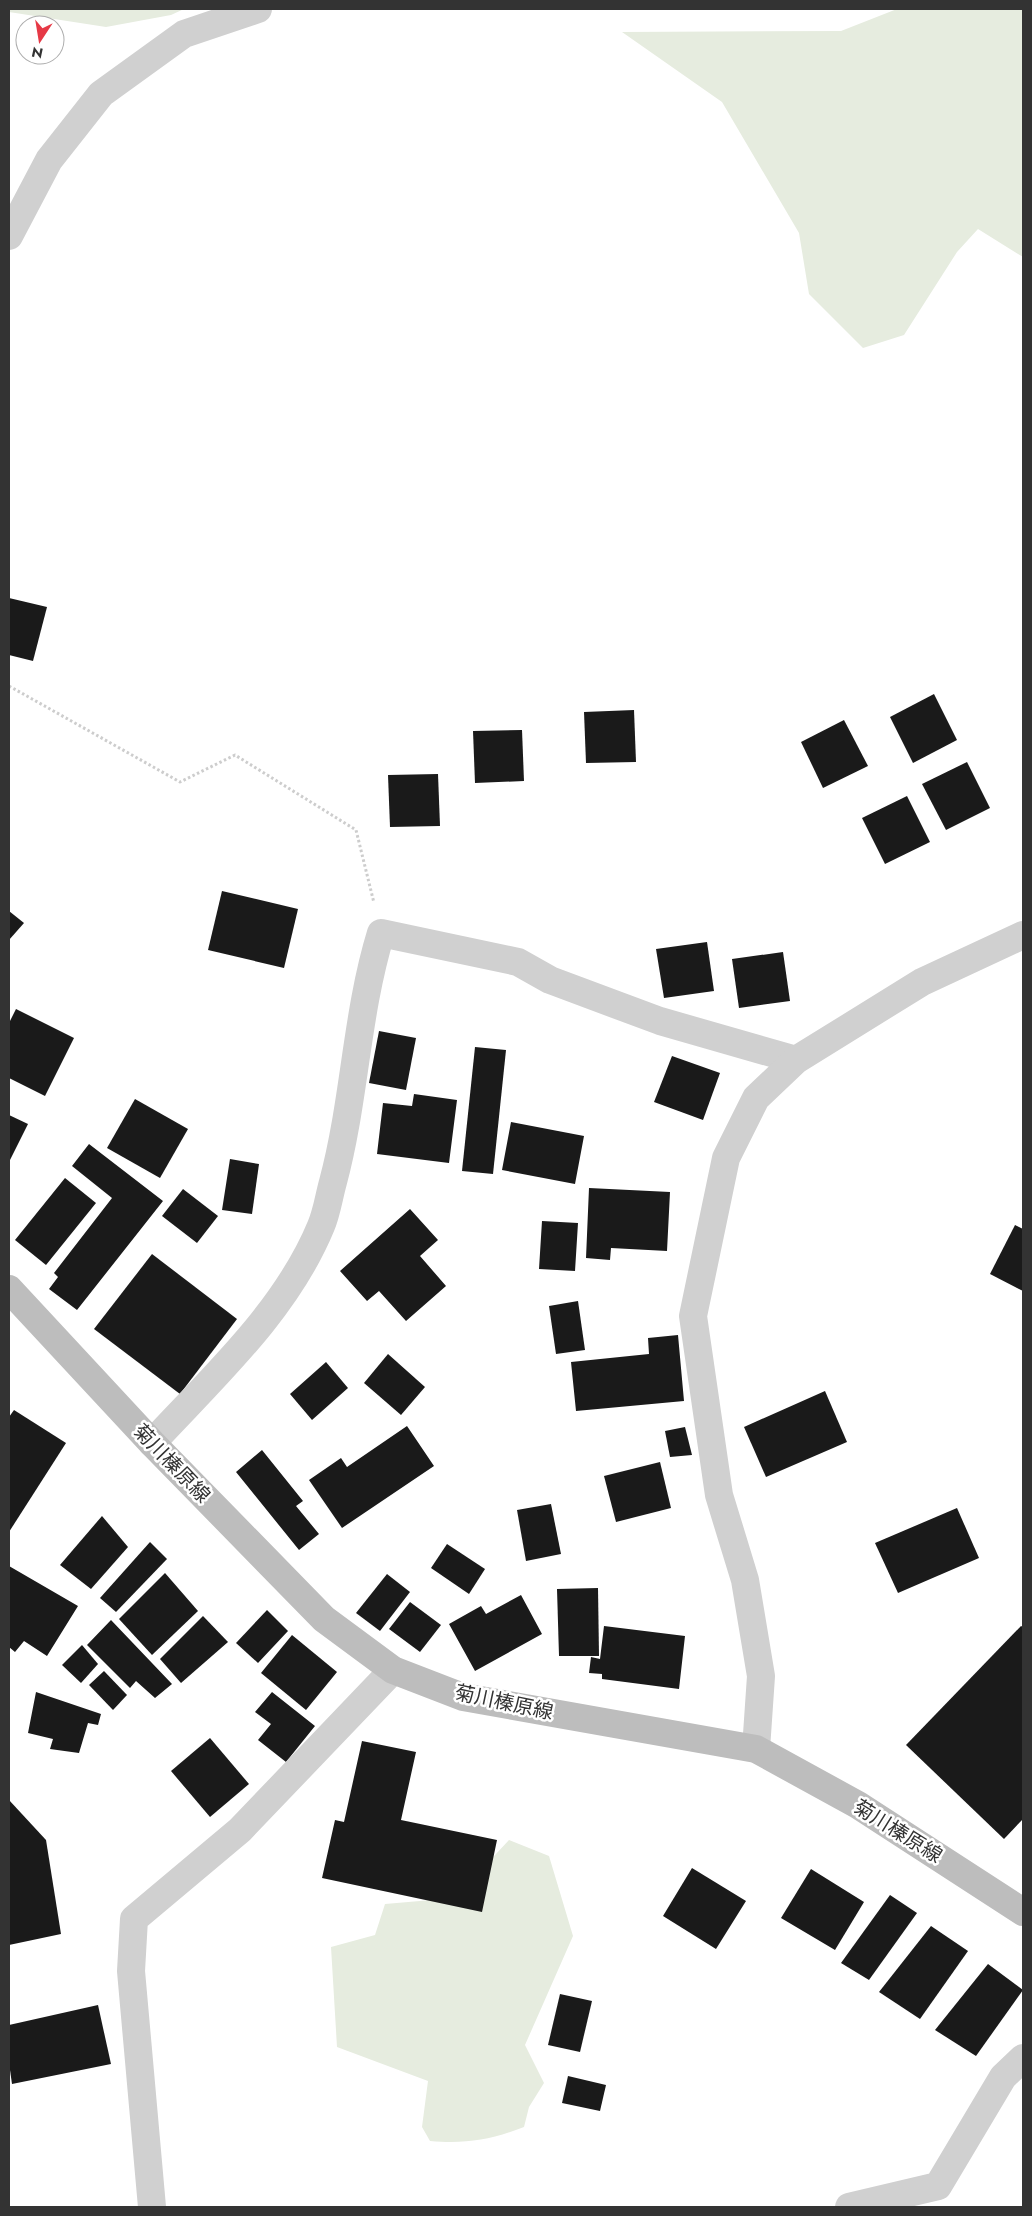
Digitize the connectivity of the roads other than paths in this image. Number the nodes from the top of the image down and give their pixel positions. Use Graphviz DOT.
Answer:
graph roads {
  1 [pos="258,9"];
  2 [pos="9,236"];
  3 [pos="1023,935"];
  4 [pos="796,1060"];
  5 [pos="9,1289"];
  6 [pos="152,1443"];
  7 [pos="393,1670"];
  8 [pos="756,1749"];
  9 [pos="1023,1912"];
  10 [pos="1023,2058"];
  11 [pos="152,2207"];
  12 [pos="849,2207"];
  1 -- 2 [label="street"];
  3 -- 4 [label="street"];
  4 -- 6 [label="street"];
  4 -- 8 [label="street"];
  5 -- 6 [label="main road, 菊川榛原線"];
  6 -- 7 [label="main road, 菊川榛原線"];
  7 -- 8 [label="main road, 菊川榛原線"];
  7 -- 11 [label="street"];
  8 -- 9 [label="main road, 菊川榛原線"];
  10 -- 12 [label="street"];
}
